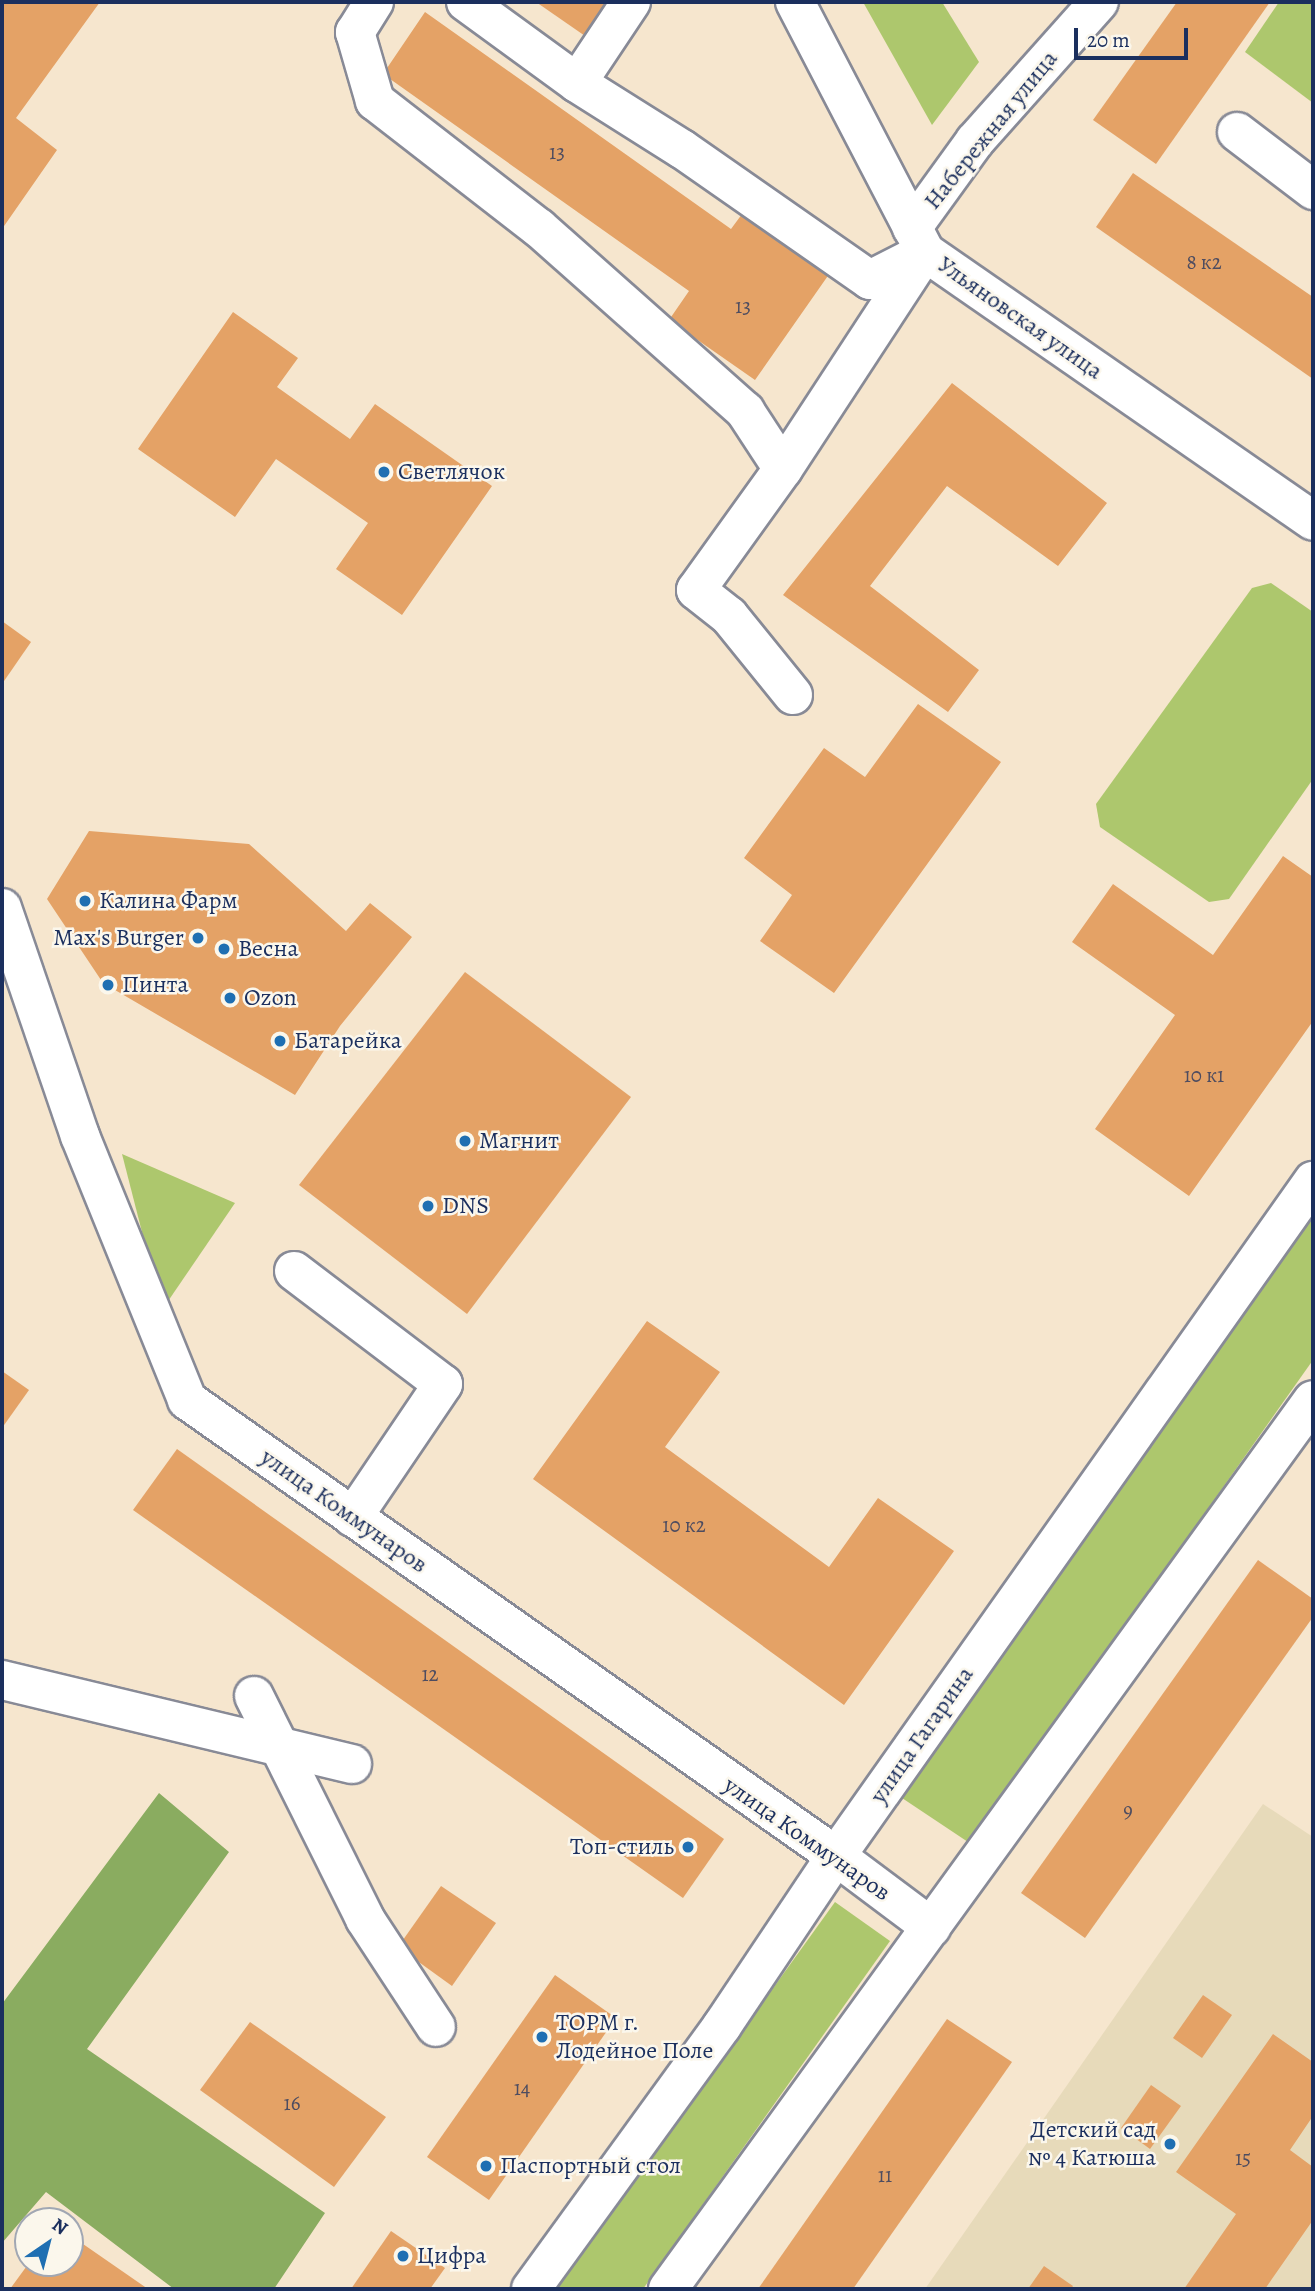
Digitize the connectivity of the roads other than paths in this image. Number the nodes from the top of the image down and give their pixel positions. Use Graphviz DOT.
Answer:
graph roads {
  1 [pos="374,2"];
  2 [pos="466,2"];
  3 [pos="631,2"];
  4 [pos="795,2"];
  5 [pos="1099,2"];
  6 [pos="578,83"];
  7 [pos="1237,132"];
  8 [pos="1313,190"];
  9 [pos="918,240"];
  10 [pos="783,469"];
  11 [pos="1313,521"];
  12 [pos="793,695"];
  13 [pos="2,908"];
  14 [pos="1313,1181"];
  15 [pos="294,1271"];
  16 [pos="1313,1400"];
  17 [pos="352,1517"];
  18 [pos="2,1680"];
  19 [pos="254,1696"];
  20 [pos="279,1746"];
  21 [pos="352,1764"];
  22 [pos="836,1856"];
  23 [pos="931,1927"];
  24 [pos="436,2027"];
  25 [pos="531,2289"];
  26 [pos="667,2289"];
  1 -- 10 [label="street"];
  2 -- 6 [label="street"];
  3 -- 6 [label="street"];
  4 -- 9 [label="street, Ульяновская улица"];
  5 -- 9 [label="street, Набережная улица"];
  6 -- 9 [label="street"];
  7 -- 8 [label="street"];
  9 -- 10 [label="street, Набережная улица"];
  9 -- 11 [label="street, Ульяновская улица"];
  10 -- 12 [label="street, Набережная улица"];
  13 -- 17 [label="street, улица Коммунаров"];
  14 -- 22 [label="street, улица Гагарина"];
  15 -- 17 [label="street"];
  16 -- 23 [label="street"];
  17 -- 22 [label="street, улица Коммунаров"];
  18 -- 20 [label="street"];
  19 -- 20 [label="street"];
  20 -- 21 [label="street"];
  20 -- 24 [label="street"];
  22 -- 23 [label="street, улица Коммунаров"];
  22 -- 25 [label="street, улица Гагарина"];
  23 -- 26 [label="street"];
}
